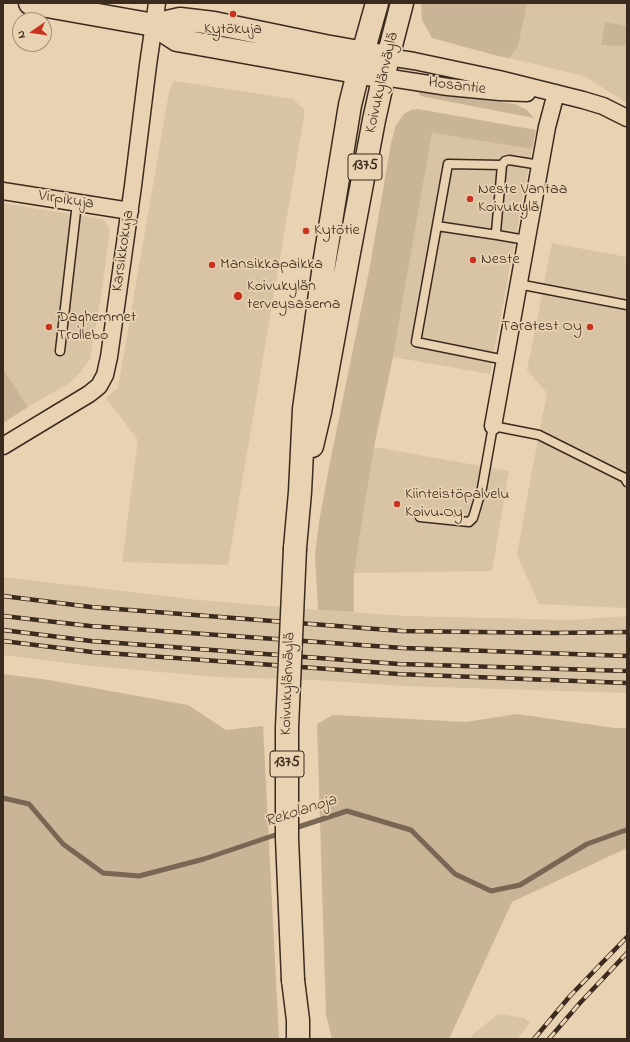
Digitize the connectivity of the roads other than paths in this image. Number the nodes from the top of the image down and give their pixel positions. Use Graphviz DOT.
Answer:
graph roads {
  1 [pos="30,3"];
  2 [pos="157,3"];
  3 [pos="377,3"];
  4 [pos="402,3"];
  5 [pos="154,25"];
  6 [pos="360,63"];
  7 [pos="386,67"];
  8 [pos="556,93"];
  9 [pos="627,118"];
  10 [pos="502,165"];
  11 [pos="540,165"];
  12 [pos="3,191"];
  13 [pos="77,203"];
  14 [pos="130,211"];
  15 [pos="437,226"];
  16 [pos="497,235"];
  17 [pos="526,240"];
  18 [pos="518,284"];
  19 [pos="627,305"];
  20 [pos="60,351"];
  21 [pos="505,360"];
  22 [pos="493,426"];
  23 [pos="3,446"];
  24 [pos="627,482"];
  25 [pos="300,492"];
  26 [pos="420,517"];
  27 [pos="300,1033"];
  1 -- 5 [label="main road"];
  2 -- 5 [label="street"];
  3 -- 6 [label="main road, Koivukylänväylä / 1375"];
  4 -- 7 [label="main road, Koivukylänväylä / 1375"];
  5 -- 6 [label="main road"];
  5 -- 14 [label="street, Karsikkokuja"];
  6 -- 7 [label="main road, Hosantie"];
  6 -- 25 [label="main road, Koivukylänväylä / 1375"];
  7 -- 8 [label="street, Hosantie"];
  7 -- 25 [label="main road, Koivukylänväylä / 1375"];
  8 -- 9 [label="street, Hosantie"];
  8 -- 11 [label="street"];
  10 -- 11 [label="lane"];
  10 -- 15 [label="lane"];
  10 -- 16 [label="lane"];
  11 -- 17 [label="street"];
  12 -- 13 [label="street, Virpikuja"];
  13 -- 14 [label="street, Virpikuja"];
  13 -- 20 [label="lane"];
  14 -- 23 [label="street, Karsikkokuja"];
  15 -- 16 [label="lane"];
  15 -- 21 [label="lane"];
  16 -- 17 [label="lane"];
  17 -- 18 [label="street"];
  18 -- 19 [label="lane"];
  18 -- 21 [label="street"];
  21 -- 22 [label="street"];
  22 -- 24 [label="lane"];
  22 -- 26 [label="lane"];
  25 -- 27 [label="main road, Koivukylänväylä / 1375, bridge"];
}
